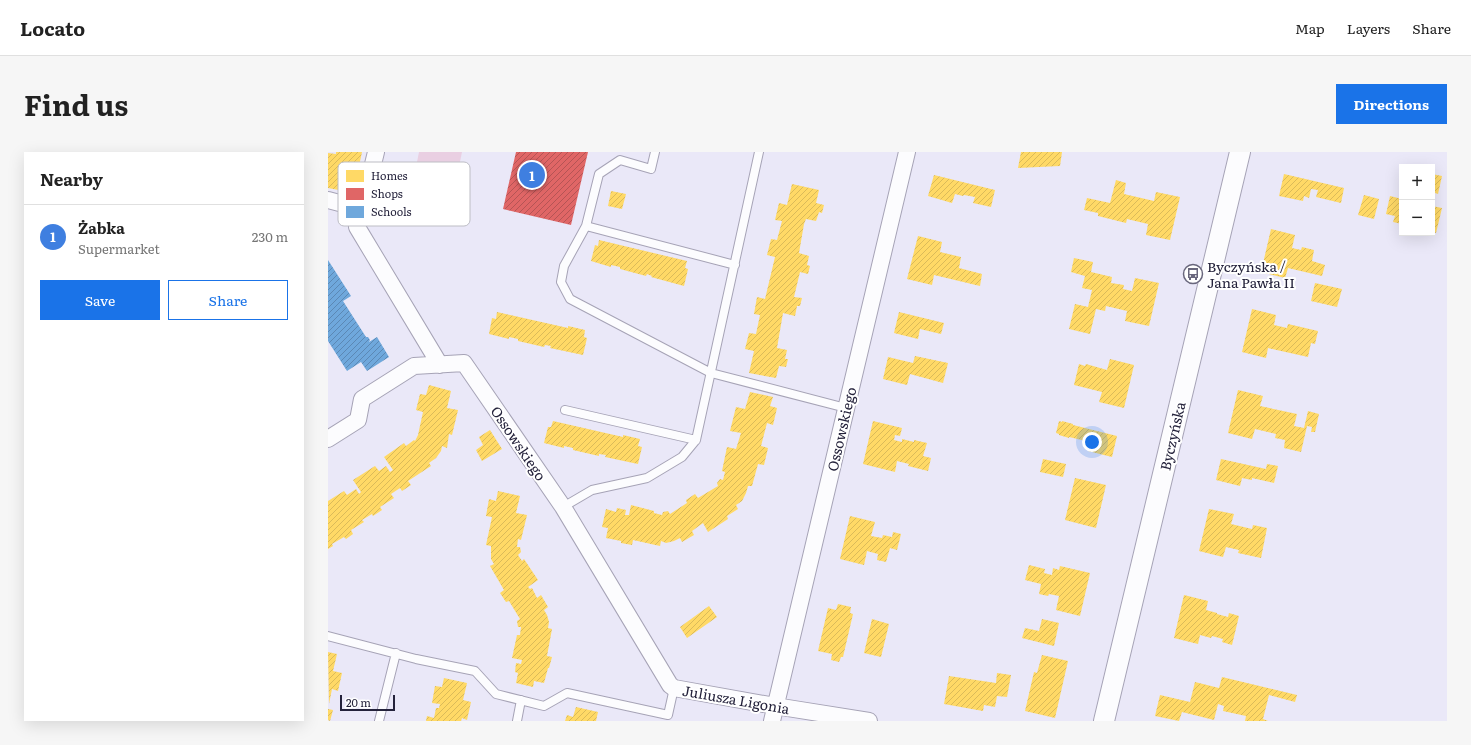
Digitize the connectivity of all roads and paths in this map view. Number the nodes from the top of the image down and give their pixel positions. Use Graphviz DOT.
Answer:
graph roads {
  1 [pos="376,152"];
  2 [pos="655,152"];
  3 [pos="759,152"];
  4 [pos="907,152"];
  5 [pos="1240,152"];
  6 [pos="374,162"];
  7 [pos="328,200"];
  8 [pos="338,203"];
  9 [pos="357,226"];
  10 [pos="586,226"];
  11 [pos="735,265"];
  12 [pos="440,365"];
  13 [pos="711,373"];
  14 [pos="846,408"];
  15 [pos="565,410"];
  16 [pos="328,439"];
  17 [pos="696,440"];
  18 [pos="562,507"];
  19 [pos="328,636"];
  20 [pos="396,654"];
  21 [pos="674,688"];
  22 [pos="521,700"];
  23 [pos="774,714"];
  24 [pos="379,721"];
  25 [pos="517,721"];
  26 [pos="869,721"];
  27 [pos="1104,721"];
  1 -- 6 [label="street"];
  2 -- 10 [label="lane"];
  3 -- 11 [label="lane"];
  4 -- 14 [label="street, Ossowskiego"];
  5 -- 27 [label="street, Byczyńska"];
  7 -- 8 [label="street"];
  9 -- 12 [label="street"];
  10 -- 11 [label="lane"];
  10 -- 13 [label="lane"];
  11 -- 13 [label="lane"];
  12 -- 16 [label="street, Ossowskiego"];
  12 -- 18 [label="street, Ossowskiego"];
  13 -- 14 [label="lane"];
  13 -- 17 [label="lane"];
  14 -- 23 [label="street, Ossowskiego"];
  15 -- 17 [label="lane"];
  17 -- 18 [label="lane"];
  18 -- 21 [label="street, Ossowskiego"];
  19 -- 20 [label="lane"];
  20 -- 22 [label="lane"];
  20 -- 24 [label="lane"];
  21 -- 22 [label="lane"];
  21 -- 23 [label="street, Juliusza Ligonia"];
  22 -- 25 [label="lane"];
  23 -- 26 [label="street, Juliusza Ligonia"];
}
